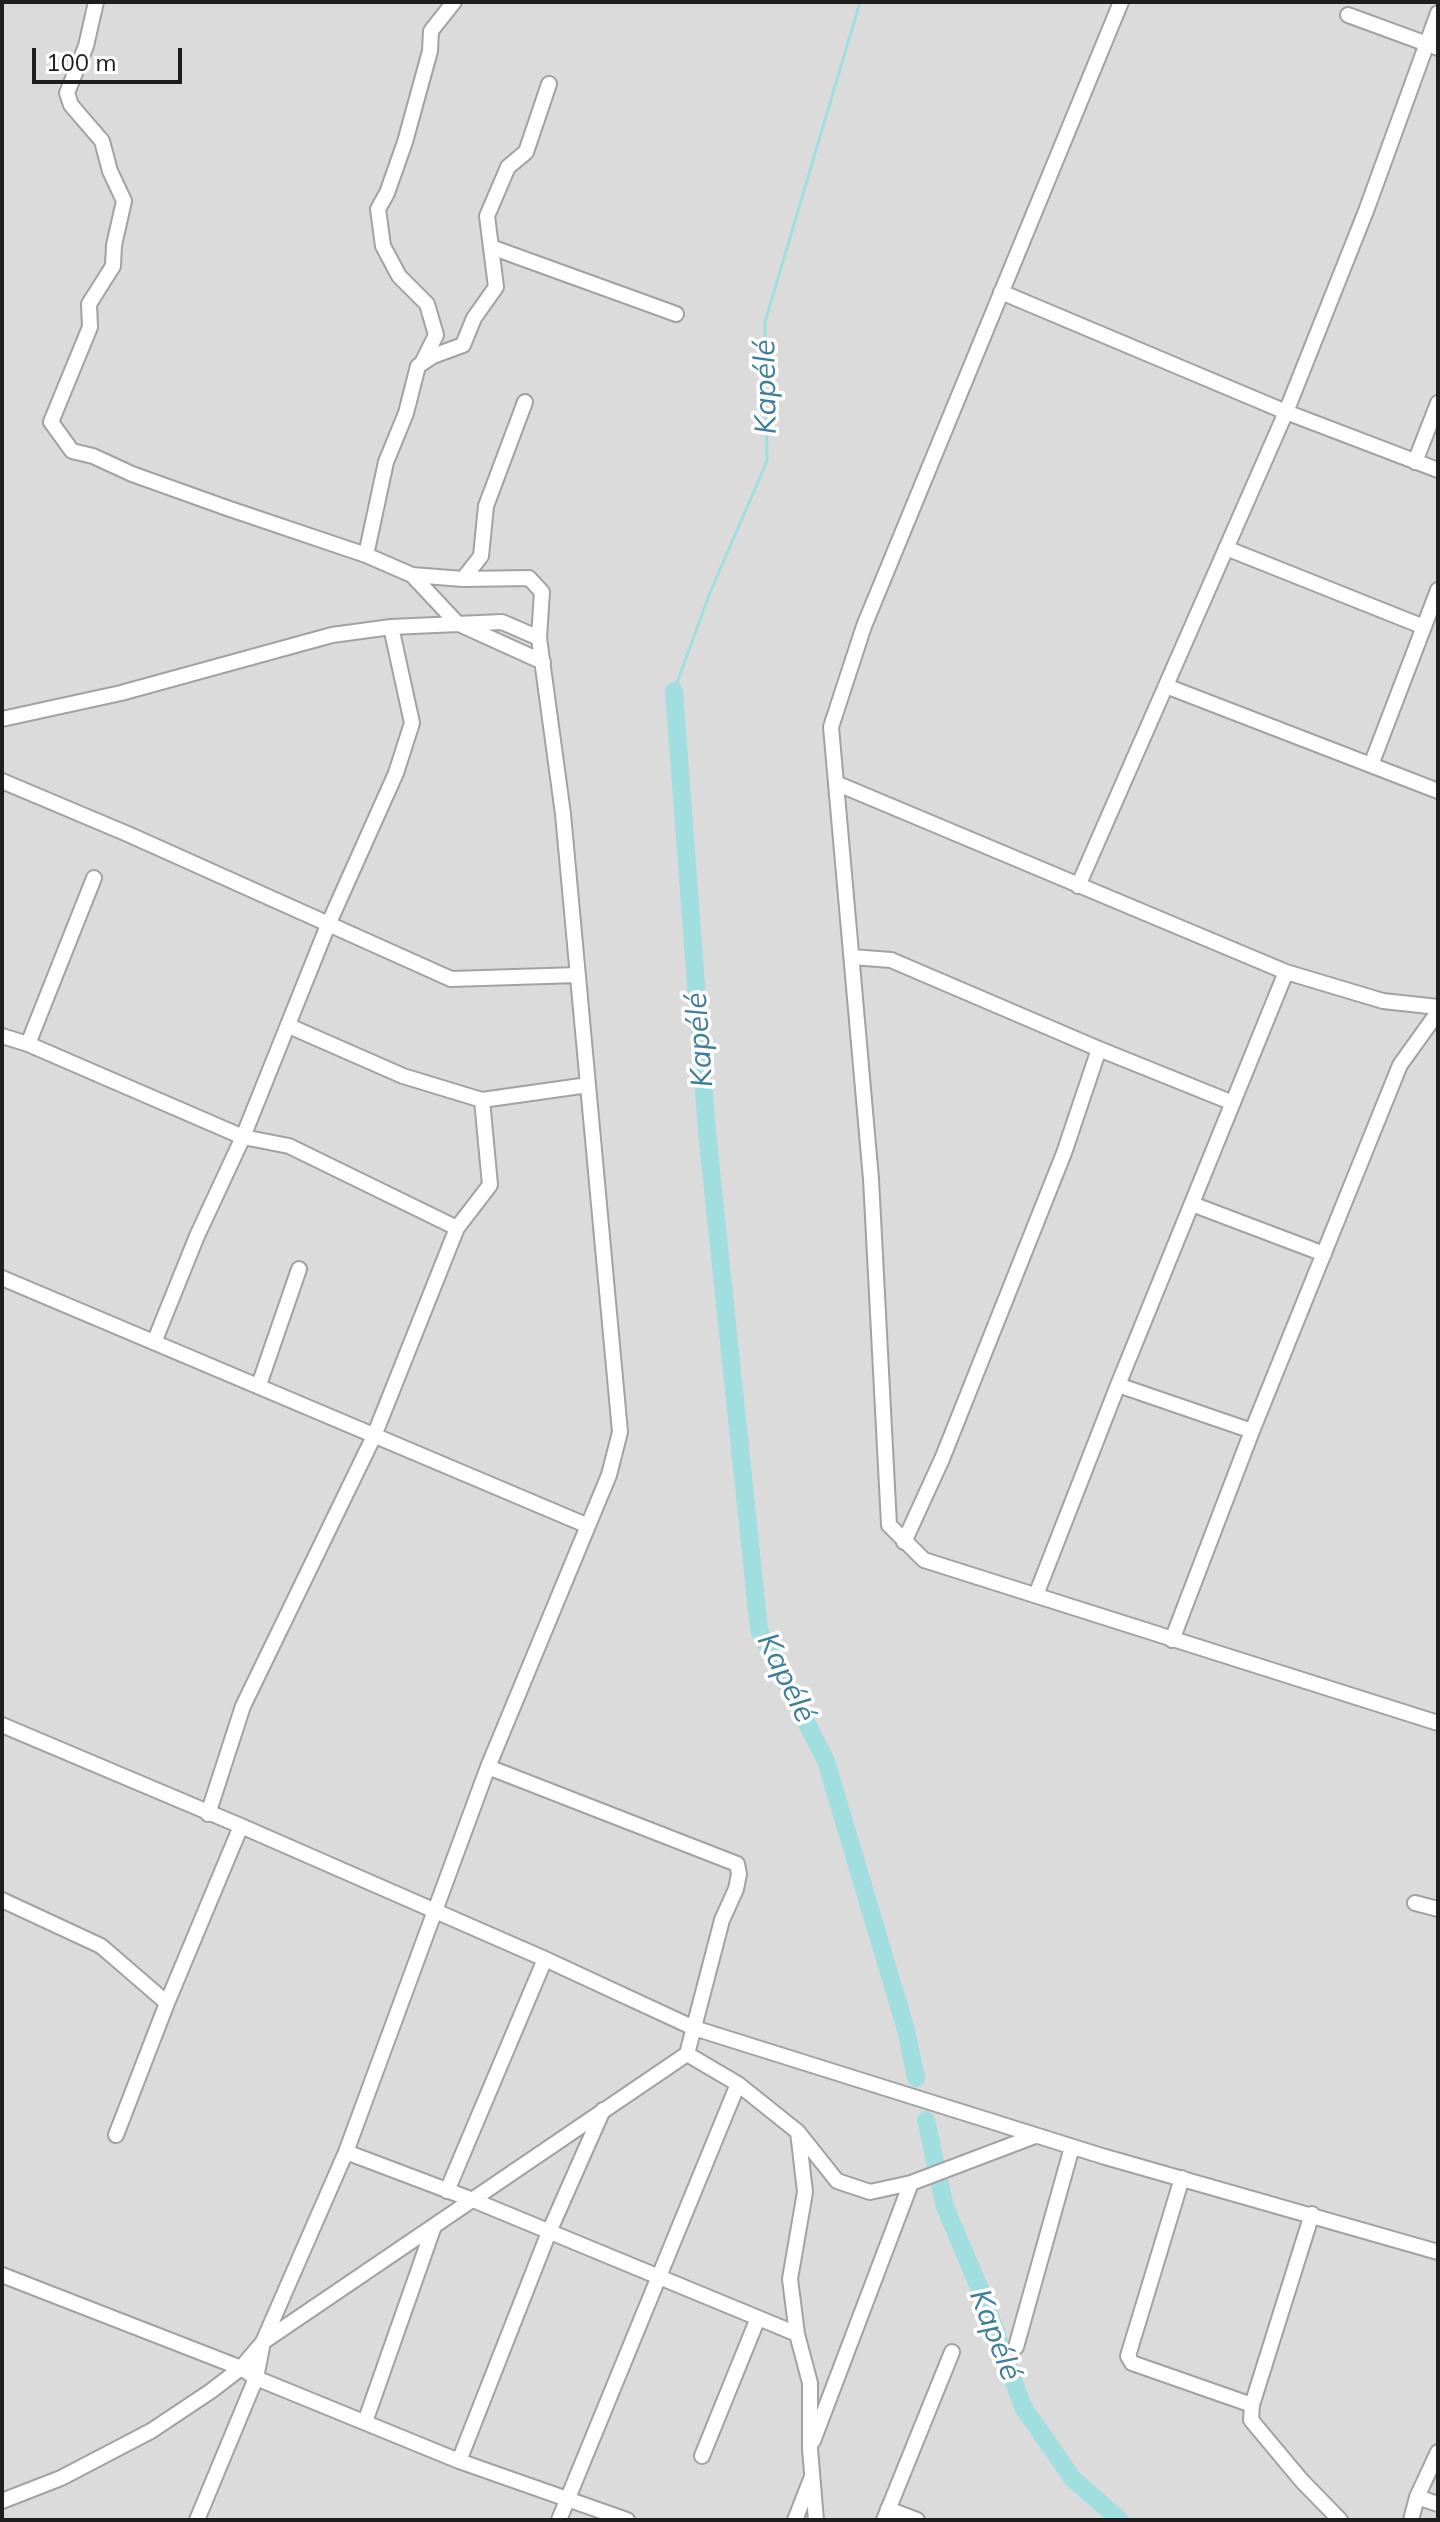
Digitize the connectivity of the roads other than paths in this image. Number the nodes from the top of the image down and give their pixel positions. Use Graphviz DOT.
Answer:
graph roads {
  1 [pos="96,2"];
  2 [pos="454,2"];
  3 [pos="1121,2"];
  4 [pos="1438,13"];
  5 [pos="1348,15"];
  6 [pos="1432,46"];
  7 [pos="549,84"];
  8 [pos="491,247"];
  9 [pos="1001,292"];
  10 [pos="676,314"];
  11 [pos="422,363"];
  12 [pos="525,402"];
  13 [pos="1438,403"];
  14 [pos="1286,412"];
  15 [pos="1415,462"];
  16 [pos="1438,470"];
  17 [pos="1226,548"];
  18 [pos="366,555"];
  19 [pos="412,575"];
  20 [pos="463,579"];
  21 [pos="1438,590"];
  22 [pos="457,623"];
  23 [pos="391,627"];
  24 [pos="1424,627"];
  25 [pos="539,638"];
  26 [pos="543,662"];
  27 [pos="1166,686"];
  28 [pos="2,719"];
  29 [pos="1371,765"];
  30 [pos="2,781"];
  31 [pos="838,784"];
  32 [pos="1438,791"];
  33 [pos="94,878"];
  34 [pos="1078,886"];
  35 [pos="328,925"];
  36 [pos="852,957"];
  37 [pos="1286,972"];
  38 [pos="578,975"];
  39 [pos="1438,1009"];
  40 [pos="289,1026"];
  41 [pos="2,1036"];
  42 [pos="28,1044"];
  43 [pos="1099,1049"];
  44 [pos="588,1085"];
  45 [pos="482,1100"];
  46 [pos="1233,1103"];
  47 [pos="243,1137"];
  48 [pos="1192,1204"];
  49 [pos="457,1228"];
  50 [pos="1324,1254"];
  51 [pos="299,1269"];
  52 [pos="2,1278"];
  53 [pos="155,1340"];
  54 [pos="259,1385"];
  55 [pos="1118,1385"];
  56 [pos="1252,1431"];
  57 [pos="374,1436"];
  58 [pos="586,1525"];
  59 [pos="904,1542"];
  60 [pos="1036,1595"];
  61 [pos="1172,1640"];
  62 [pos="1438,1723"];
  63 [pos="2,1725"];
  64 [pos="488,1767"];
  65 [pos="208,1814"];
  66 [pos="241,1826"];
  67 [pos="2,1900"];
  68 [pos="1415,1903"];
  69 [pos="1438,1909"];
  70 [pos="434,1912"];
  71 [pos="545,1959"];
  72 [pos="167,2003"];
  73 [pos="694,2028"];
  74 [pos="687,2054"];
  75 [pos="738,2084"];
  76 [pos="603,2109"];
  77 [pos="798,2132"];
  78 [pos="116,2135"];
  79 [pos="1036,2136"];
  80 [pos="1072,2147"];
  81 [pos="346,2152"];
  82 [pos="1182,2178"];
  83 [pos="911,2183"];
  84 [pos="447,2191"];
  85 [pos="473,2200"];
  86 [pos="1312,2214"];
  87 [pos="433,2229"];
  88 [pos="549,2232"];
  89 [pos="1438,2252"];
  90 [pos="2,2275"];
  91 [pos="659,2278"];
  92 [pos="758,2318"];
  93 [pos="797,2334"];
  94 [pos="263,2342"];
  95 [pos="1016,2347"];
  96 [pos="952,2352"];
  97 [pos="241,2368"];
  98 [pos="256,2378"];
  99 [pos="1252,2405"];
  100 [pos="365,2422"];
  101 [pos="810,2449"];
  102 [pos="1438,2452"];
  103 [pos="702,2456"];
  104 [pos="459,2461"];
  105 [pos="812,2475"];
  106 [pos="1417,2497"];
  107 [pos="568,2499"];
  108 [pos="2,2501"];
  109 [pos="1438,2504"];
  110 [pos="886,2515"];
  111 [pos="197,2520"];
  112 [pos="559,2520"];
  113 [pos="627,2520"];
  114 [pos="795,2520"];
  115 [pos="816,2520"];
  116 [pos="917,2520"];
  117 [pos="1340,2520"];
  118 [pos="1411,2520"];
  1 -- 18 [label="street"];
  2 -- 11 [label="street"];
  3 -- 9 [label="street"];
  4 -- 6 [label="street"];
  5 -- 6 [label="street"];
  6 -- 14 [label="street"];
  7 -- 8 [label="street"];
  8 -- 10 [label="street"];
  8 -- 11 [label="street"];
  9 -- 14 [label="street"];
  9 -- 31 [label="street"];
  11 -- 18 [label="street"];
  12 -- 20 [label="street"];
  13 -- 15 [label="street"];
  14 -- 15 [label="street"];
  14 -- 17 [label="street"];
  15 -- 16 [label="street"];
  17 -- 24 [label="street"];
  17 -- 27 [label="street"];
  18 -- 19 [label="street"];
  19 -- 20 [label="street"];
  19 -- 22 [label="street"];
  20 -- 25 [label="street"];
  21 -- 24 [label="street"];
  22 -- 23 [label="street"];
  22 -- 25 [label="street"];
  22 -- 26 [label="street"];
  23 -- 28 [label="street"];
  23 -- 35 [label="street"];
  24 -- 29 [label="street"];
  25 -- 26 [label="street"];
  26 -- 38 [label="street"];
  27 -- 29 [label="street"];
  27 -- 34 [label="street"];
  29 -- 32 [label="street"];
  30 -- 35 [label="street"];
  31 -- 34 [label="street"];
  31 -- 36 [label="street"];
  33 -- 42 [label="street"];
  34 -- 37 [label="street"];
  35 -- 38 [label="street"];
  35 -- 40 [label="street"];
  36 -- 43 [label="street"];
  36 -- 59 [label="street"];
  37 -- 39 [label="street"];
  37 -- 46 [label="street"];
  38 -- 44 [label="street"];
  39 -- 50 [label="street"];
  40 -- 45 [label="street"];
  40 -- 47 [label="street"];
  41 -- 42 [label="street"];
  42 -- 47 [label="street"];
  43 -- 46 [label="street"];
  43 -- 59 [label="street"];
  44 -- 45 [label="street"];
  44 -- 58 [label="street"];
  45 -- 49 [label="street"];
  46 -- 48 [label="street"];
  47 -- 49 [label="street"];
  47 -- 53 [label="street"];
  48 -- 50 [label="street"];
  48 -- 55 [label="street"];
  49 -- 57 [label="street"];
  50 -- 56 [label="street"];
  51 -- 54 [label="street"];
  52 -- 53 [label="street"];
  53 -- 54 [label="street"];
  54 -- 57 [label="street"];
  55 -- 56 [label="street"];
  55 -- 60 [label="street"];
  56 -- 61 [label="street"];
  57 -- 58 [label="street"];
  57 -- 65 [label="street"];
  58 -- 64 [label="street"];
  59 -- 60 [label="street"];
  60 -- 61 [label="street"];
  61 -- 62 [label="street"];
  63 -- 65 [label="street"];
  64 -- 70 [label="street"];
  64 -- 73 [label="street"];
  65 -- 66 [label="street"];
  66 -- 70 [label="street"];
  66 -- 72 [label="street"];
  67 -- 72 [label="street"];
  68 -- 69 [label="street"];
  70 -- 71 [label="street"];
  70 -- 81 [label="street"];
  71 -- 73 [label="street"];
  71 -- 84 [label="street"];
  72 -- 78 [label="street"];
  73 -- 74 [label="street"];
  73 -- 79 [label="street"];
  74 -- 75 [label="street"];
  74 -- 76 [label="street"];
  75 -- 77 [label="street"];
  75 -- 91 [label="street"];
  76 -- 85 [label="street"];
  76 -- 88 [label="street"];
  77 -- 83 [label="street"];
  77 -- 93 [label="street"];
  79 -- 80 [label="street"];
  79 -- 83 [label="street"];
  80 -- 82 [label="street"];
  80 -- 95 [label="street"];
  81 -- 84 [label="street"];
  81 -- 94 [label="street"];
  82 -- 86 [label="street"];
  82 -- 99 [label="street"];
  83 -- 101 [label="street"];
  84 -- 85 [label="street"];
  85 -- 87 [label="street"];
  85 -- 88 [label="street"];
  86 -- 89 [label="street"];
  86 -- 99 [label="street"];
  87 -- 94 [label="street"];
  87 -- 100 [label="street"];
  88 -- 91 [label="street"];
  88 -- 104 [label="street"];
  90 -- 97 [label="street"];
  91 -- 92 [label="street"];
  91 -- 107 [label="street"];
  92 -- 93 [label="street"];
  92 -- 103 [label="street"];
  93 -- 101 [label="street"];
  94 -- 97 [label="street"];
  94 -- 98 [label="street"];
  96 -- 110 [label="street"];
  97 -- 98 [label="street"];
  97 -- 108 [label="street"];
  98 -- 100 [label="street"];
  98 -- 111 [label="street"];
  99 -- 117 [label="street"];
  100 -- 104 [label="street"];
  101 -- 105 [label="street"];
  102 -- 106 [label="street"];
  104 -- 107 [label="street"];
  105 -- 114 [label="street"];
  105 -- 115 [label="street"];
  106 -- 109 [label="street"];
  106 -- 118 [label="street"];
  107 -- 112 [label="street"];
  107 -- 113 [label="street"];
  110 -- 116 [label="street"];
}
